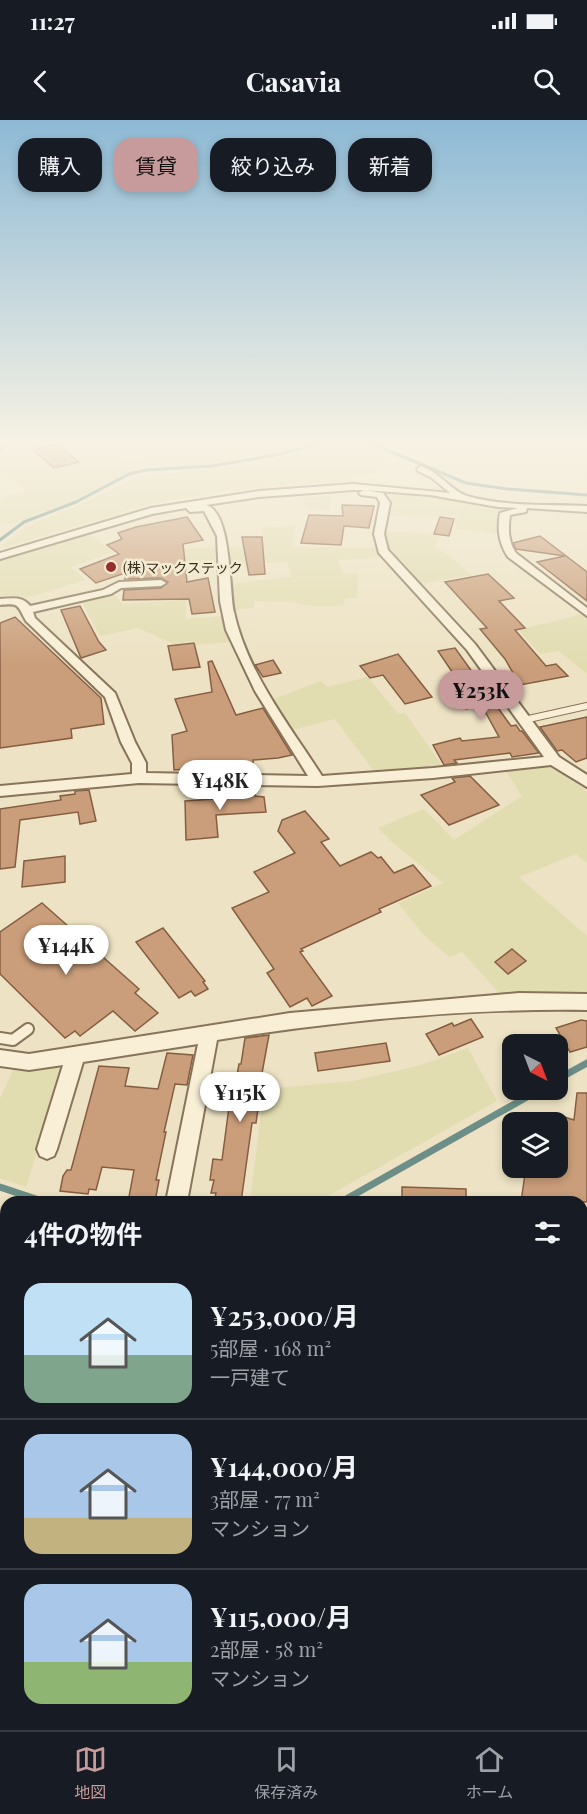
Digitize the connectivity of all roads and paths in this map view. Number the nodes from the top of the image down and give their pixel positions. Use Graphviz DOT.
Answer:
graph roads {
  1 [pos="137,515"];
  2 [pos="211,515"];
  3 [pos="383,515"];
  4 [pos="505,515"];
  5 [pos="0,556"];
  6 [pos="161,583"];
  7 [pos="0,602"];
  8 [pos="27,610"];
  9 [pos="587,613"];
  10 [pos="587,706"];
  11 [pos="524,720"];
  12 [pos="554,760"];
  13 [pos="139,778"];
  14 [pos="585,779"];
  15 [pos="318,781"];
  16 [pos="0,791"];
  17 [pos="587,1002"];
  18 [pos="28,1029"];
  19 [pos="209,1033"];
  20 [pos="0,1038"];
  21 [pos="76,1054"];
  22 [pos="0,1058"];
  23 [pos="47,1149"];
  24 [pos="177,1196"];
  1 -- 5 [label="street"];
  2 -- 15 [label="street"];
  3 -- 11 [label="street"];
  4 -- 9 [label="street"];
  6 -- 8 [label="street"];
  7 -- 8 [label="street"];
  8 -- 13 [label="street"];
  10 -- 11 [label="lane"];
  11 -- 12 [label="street"];
  12 -- 14 [label="street"];
  12 -- 15 [label="street"];
  13 -- 15 [label="street"];
  13 -- 16 [label="street"];
  17 -- 19 [label="street"];
  18 -- 20 [label="lane"];
  19 -- 21 [label="street"];
  19 -- 24 [label="street"];
  21 -- 22 [label="street"];
  21 -- 23 [label="street"];
}
